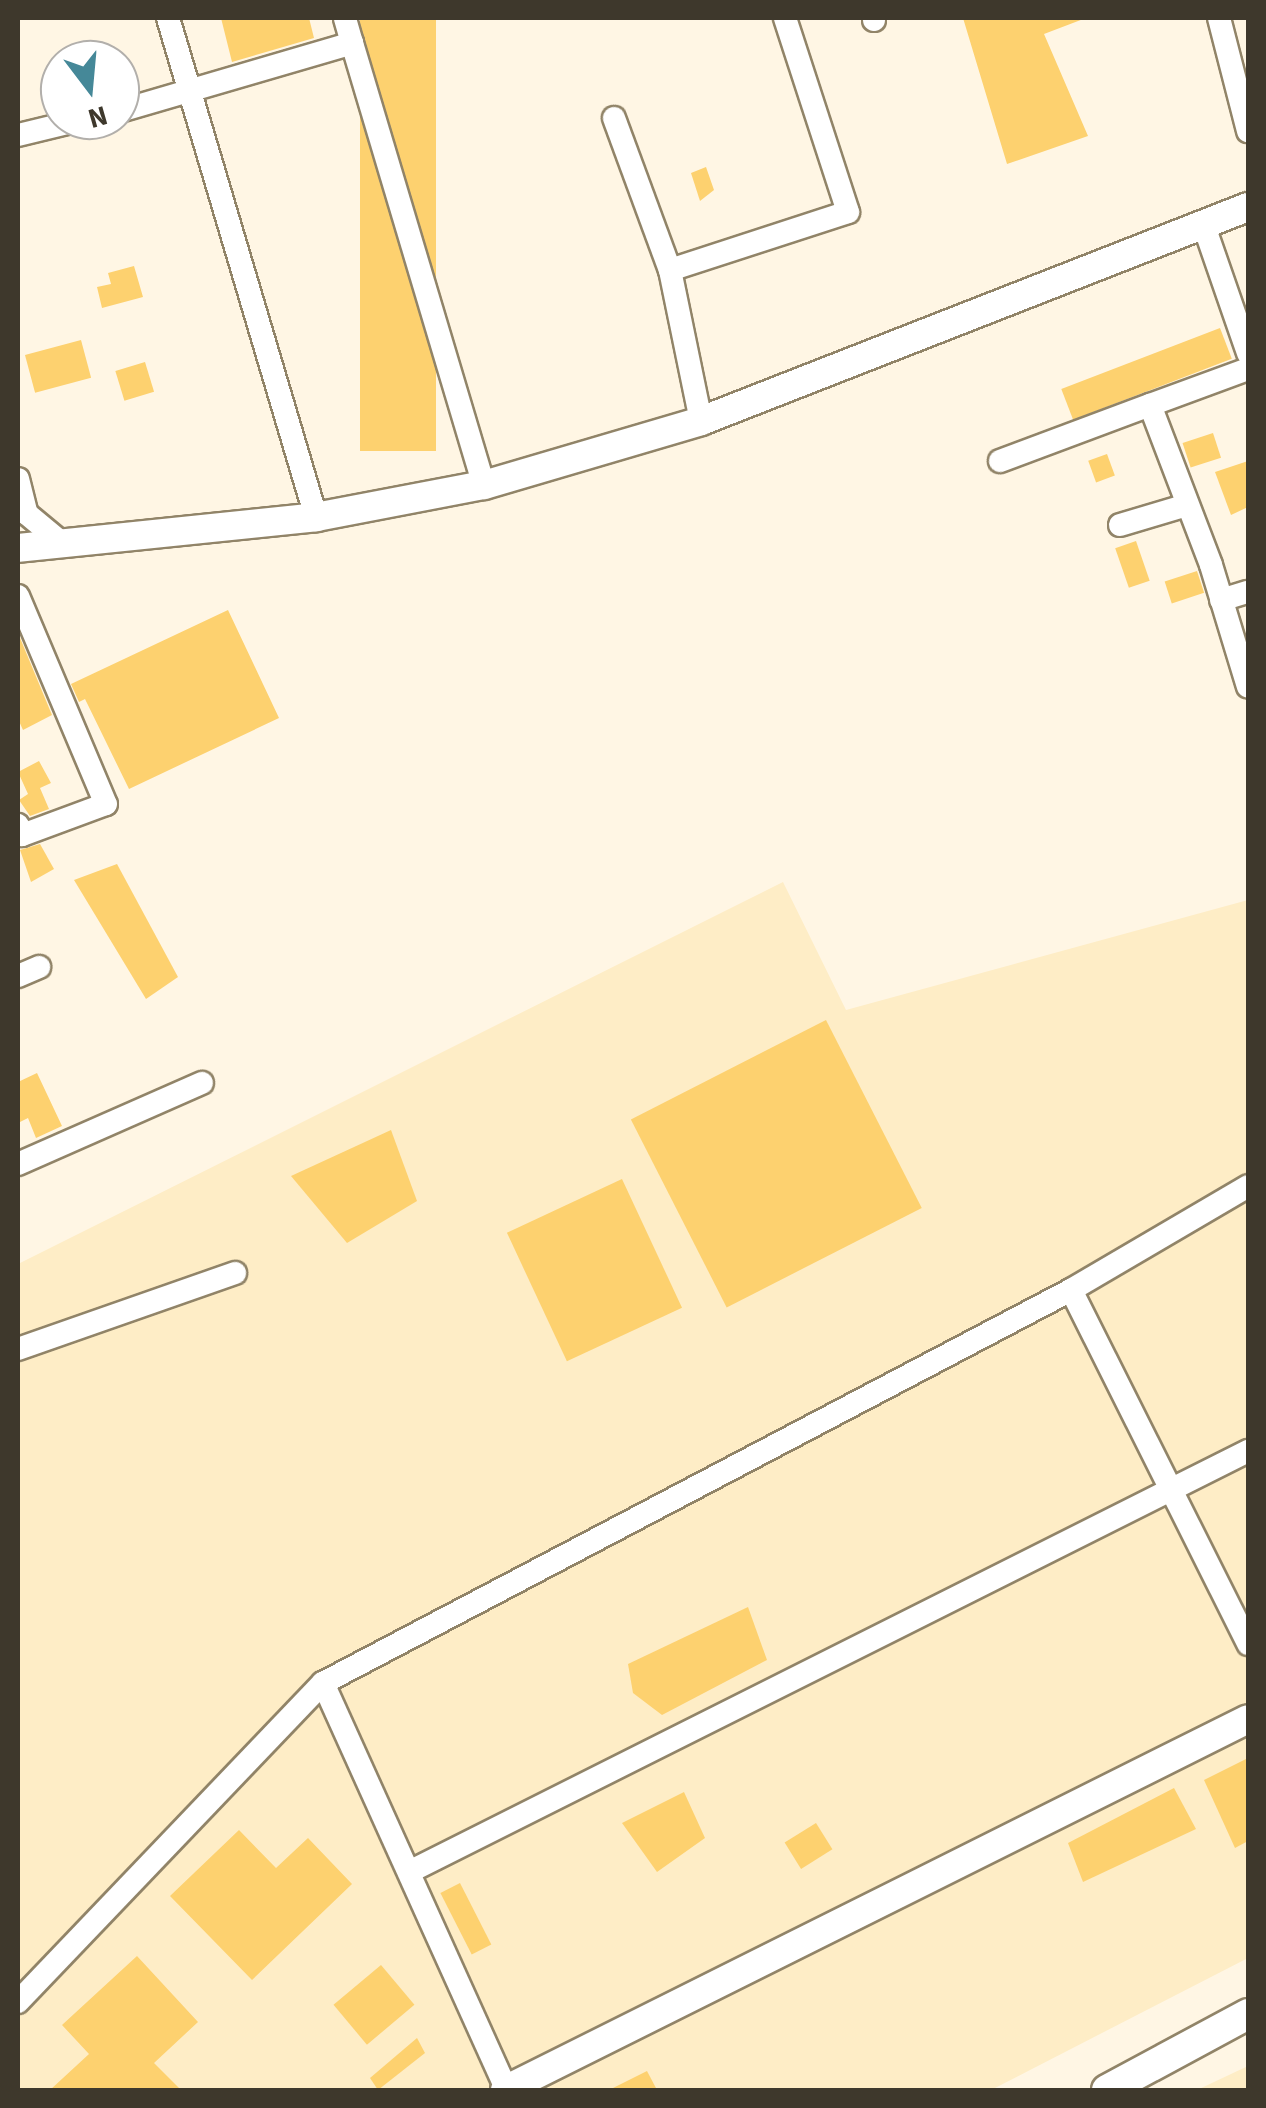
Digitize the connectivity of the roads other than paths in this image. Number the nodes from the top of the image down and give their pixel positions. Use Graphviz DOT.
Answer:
graph roads {
  1 [pos="168,18"];
  2 [pos="345,18"];
  3 [pos="785,18"];
  4 [pos="1219,18"];
  5 [pos="352,43"];
  6 [pos="190,94"];
  7 [pos="140,105"];
  8 [pos="614,118"];
  9 [pos="1248,131"];
  10 [pos="1248,207"];
  11 [pos="1203,223"];
  12 [pos="670,270"];
  13 [pos="1248,354"];
  14 [pos="1248,369"];
  15 [pos="1150,405"];
  16 [pos="701,421"];
  17 [pos="1000,461"];
  18 [pos="18,478"];
  19 [pos="484,485"];
  20 [pos="1187,505"];
  21 [pos="22,513"];
  22 [pos="316,517"];
  23 [pos="1120,525"];
  24 [pos="62,543"];
  25 [pos="18,548"];
  26 [pos="1248,592"];
  27 [pos="18,596"];
  28 [pos="1221,600"];
  29 [pos="1248,686"];
  30 [pos="19,832"];
  31 [pos="202,1084"];
  32 [pos="18,1164"];
  33 [pos="1248,1186"];
  34 [pos="236,1273"];
  35 [pos="1071,1290"];
  36 [pos="18,1349"];
  37 [pos="1248,1452"];
  38 [pos="1173,1492"];
  39 [pos="1248,1644"];
  40 [pos="323,1683"];
  41 [pos="1248,1719"];
  42 [pos="409,1872"];
  43 [pos="18,2002"];
  44 [pos="1248,2014"];
  45 [pos="1146,2082"];
  46 [pos="506,2090"];
  47 [pos="1107,2090"];
  1 -- 6 [label="street"];
  2 -- 5 [label="street"];
  3 -- 12 [label="street"];
  4 -- 9 [label="street"];
  5 -- 6 [label="street"];
  5 -- 19 [label="street"];
  6 -- 7 [label="street"];
  6 -- 22 [label="street"];
  8 -- 12 [label="street"];
  10 -- 11 [label="street"];
  11 -- 13 [label="street"];
  11 -- 16 [label="street"];
  12 -- 16 [label="street"];
  14 -- 15 [label="street"];
  15 -- 17 [label="street"];
  15 -- 20 [label="street"];
  16 -- 19 [label="street"];
  18 -- 21 [label="street"];
  19 -- 22 [label="street"];
  20 -- 23 [label="street"];
  20 -- 28 [label="street"];
  21 -- 24 [label="street"];
  22 -- 24 [label="street"];
  24 -- 25 [label="street"];
  26 -- 28 [label="street"];
  27 -- 30 [label="street"];
  28 -- 29 [label="street"];
  31 -- 32 [label="street"];
  33 -- 35 [label="street"];
  34 -- 36 [label="street"];
  35 -- 38 [label="street"];
  35 -- 40 [label="street"];
  37 -- 38 [label="street"];
  38 -- 39 [label="street"];
  38 -- 42 [label="street"];
  40 -- 42 [label="street"];
  40 -- 43 [label="street"];
  41 -- 46 [label="street"];
  42 -- 46 [label="street"];
  44 -- 45 [label="main road"];
  45 -- 47 [label="main road"];
}
